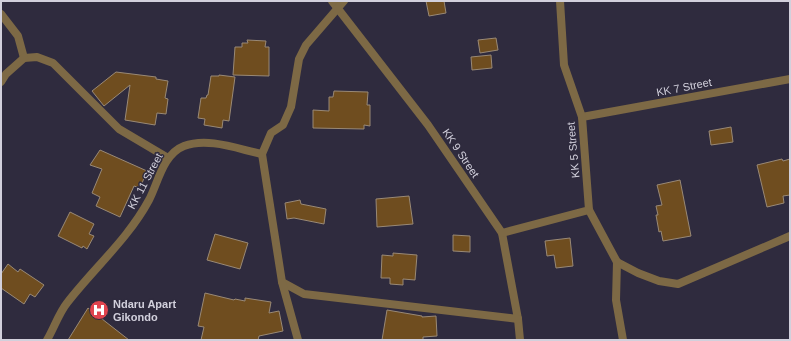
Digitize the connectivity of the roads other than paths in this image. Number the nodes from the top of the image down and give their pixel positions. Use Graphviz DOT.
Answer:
graph roads {
  1 [pos="332,1"];
  2 [pos="344,1"];
  3 [pos="560,1"];
  4 [pos="338,9"];
  5 [pos="1,14"];
  6 [pos="24,58"];
  7 [pos="790,79"];
  8 [pos="1,82"];
  9 [pos="582,117"];
  10 [pos="262,154"];
  11 [pos="168,158"];
  12 [pos="589,210"];
  13 [pos="502,233"];
  14 [pos="790,236"];
  15 [pos="617,262"];
  16 [pos="282,282"];
  17 [pos="518,319"];
  18 [pos="47,340"];
  19 [pos="298,340"];
  20 [pos="520,340"];
  21 [pos="623,340"];
  1 -- 4 [label="street, KK 9 Street"];
  2 -- 4 [label="street"];
  3 -- 9 [label="street, KK 5 Street"];
  4 -- 10 [label="street"];
  4 -- 13 [label="street, KK 9 Street"];
  5 -- 6 [label="street"];
  6 -- 8 [label="street"];
  6 -- 11 [label="street"];
  7 -- 9 [label="street, KK 7 Street"];
  9 -- 12 [label="street, KK 5 Street"];
  10 -- 11 [label="street, KK 11 Street"];
  10 -- 16 [label="street"];
  11 -- 18 [label="street, KK 11 Street"];
  12 -- 13 [label="street"];
  12 -- 15 [label="street"];
  13 -- 17 [label="street, KK 9 Street"];
  14 -- 15 [label="street"];
  15 -- 21 [label="street"];
  16 -- 17 [label="street"];
  16 -- 19 [label="street"];
  17 -- 20 [label="street, KK 9 Street"];
}
